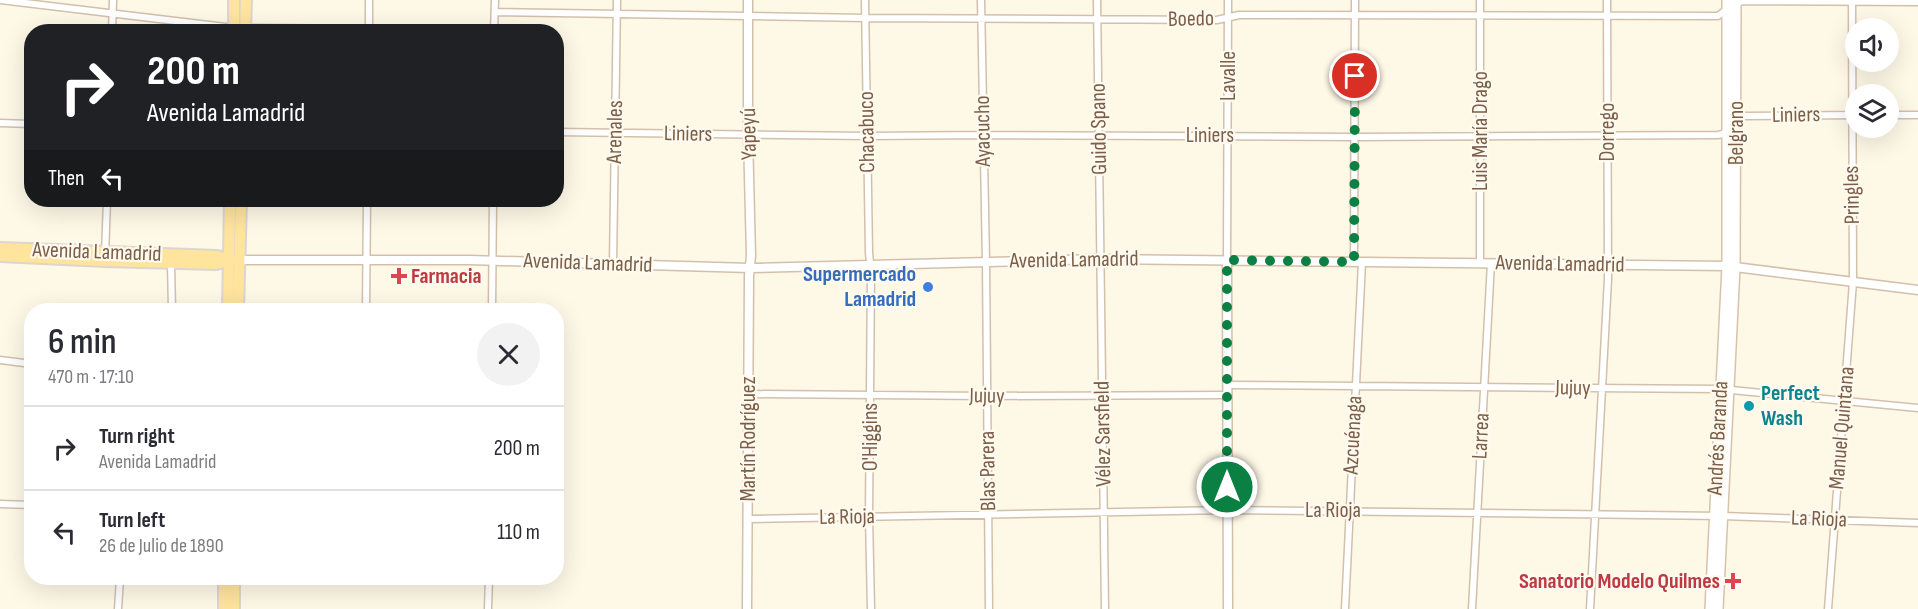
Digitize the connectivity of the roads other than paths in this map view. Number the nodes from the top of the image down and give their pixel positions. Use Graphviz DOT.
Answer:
graph roads {
  1 [pos="0,0"];
  2 [pos="113,0"];
  3 [pos="234,0"];
  4 [pos="246,0"];
  5 [pos="369,0"];
  6 [pos="495,0"];
  7 [pos="617,0"];
  8 [pos="748,0"];
  9 [pos="865,0"];
  10 [pos="981,0"];
  11 [pos="1096,0"];
  12 [pos="1228,0"];
  13 [pos="1355,0"];
  14 [pos="1480,0"];
  15 [pos="1607,0"];
  16 [pos="1852,1"];
  17 [pos="1918,2"];
  18 [pos="1732,3"];
  19 [pos="495,12"];
  20 [pos="112,14"];
  21 [pos="617,14"];
  22 [pos="1355,15"];
  23 [pos="748,16"];
  24 [pos="1480,16"];
  25 [pos="1607,16"];
  26 [pos="865,18"];
  27 [pos="1227,18"];
  28 [pos="981,19"];
  29 [pos="1097,19"];
  30 [pos="112,24"];
  31 [pos="192,24"];
  32 [pos="239,24"];
  33 [pos="241,24"];
  34 [pos="369,24"];
  35 [pos="494,24"];
  36 [pos="1853,84"];
  37 [pos="1845,114"];
  38 [pos="1899,115"];
  39 [pos="1918,115"];
  40 [pos="1736,118"];
  41 [pos="0,123"];
  42 [pos="24,124"];
  43 [pos="1727,130"];
  44 [pos="564,132"];
  45 [pos="615,133"];
  46 [pos="748,135"];
  47 [pos="983,135"];
  48 [pos="1227,135"];
  49 [pos="1606,135"];
  50 [pos="867,136"];
  51 [pos="1099,136"];
  52 [pos="1480,136"];
  53 [pos="1355,137"];
  54 [pos="1853,138"];
  55 [pos="107,207"];
  56 [pos="230,207"];
  57 [pos="240,207"];
  58 [pos="367,207"];
  59 [pos="493,207"];
  60 [pos="0,248"];
  61 [pos="0,256"];
  62 [pos="105,257"];
  63 [pos="1101,259"];
  64 [pos="234,260"];
  65 [pos="367,260"];
  66 [pos="493,260"];
  67 [pos="1227,260"];
  68 [pos="986,262"];
  69 [pos="1358,262"];
  70 [pos="171,263"];
  71 [pos="1480,263"];
  72 [pos="1491,263"];
  73 [pos="613,264"];
  74 [pos="871,264"];
  75 [pos="1608,265"];
  76 [pos="1731,266"];
  77 [pos="750,268"];
  78 [pos="1853,282"];
  79 [pos="1918,290"];
  80 [pos="172,303"];
  81 [pos="229,303"];
  82 [pos="237,303"];
  83 [pos="366,303"];
  84 [pos="492,303"];
  85 [pos="0,360"];
  86 [pos="24,363"];
  87 [pos="1227,385"];
  88 [pos="1355,387"];
  89 [pos="1483,387"];
  90 [pos="1603,389"];
  91 [pos="1725,389"];
  92 [pos="748,394"];
  93 [pos="870,394"];
  94 [pos="1227,395"];
  95 [pos="987,396"];
  96 [pos="1102,396"];
  97 [pos="1845,401"];
  98 [pos="1918,408"];
  99 [pos="0,504"];
  100 [pos="24,505"];
  101 [pos="1227,510"];
  102 [pos="1349,510"];
  103 [pos="1104,512"];
  104 [pos="1477,512"];
  105 [pos="1595,513"];
  106 [pos="989,514"];
  107 [pos="1718,516"];
  108 [pos="869,517"];
  109 [pos="748,519"];
  110 [pos="1835,520"];
  111 [pos="1918,523"];
  112 [pos="120,585"];
  113 [pos="224,585"];
  114 [pos="234,585"];
  115 [pos="489,585"];
  116 [pos="118,609"];
  117 [pos="224,609"];
  118 [pos="234,609"];
  119 [pos="488,609"];
  120 [pos="747,609"];
  121 [pos="871,609"];
  122 [pos="989,609"];
  123 [pos="1105,609"];
  124 [pos="1228,609"];
  125 [pos="1345,609"];
  126 [pos="1472,609"];
  127 [pos="1590,609"];
  128 [pos="1710,609"];
  129 [pos="1718,609"];
  130 [pos="1828,609"];
  1 -- 20 [label="street"];
  2 -- 20 [label="street"];
  3 -- 32 [label="main road"];
  4 -- 33 [label="main road"];
  5 -- 34 [label="street"];
  6 -- 19 [label="street"];
  7 -- 21 [label="street, Arenales"];
  8 -- 23 [label="street, Yapeyú"];
  9 -- 26 [label="street, Chacabuco"];
  10 -- 28 [label="street, Ayacucho"];
  11 -- 29 [label="street, Guido Spano"];
  12 -- 27 [label="street, Lavalle"];
  13 -- 22 [label="street, Azcuénaga"];
  14 -- 24 [label="street, Luis María Drago"];
  15 -- 25 [label="street, Dorrego"];
  16 -- 17 [label="street, Boedo"];
  16 -- 18 [label="street, Boedo"];
  16 -- 36 [label="street, Pringles"];
  18 -- 25 [label="street, Boedo"];
  18 -- 40 [label="main road, Belgrano"];
  18 -- 43 [label="main road, Belgrano"];
  19 -- 21 [label="street, Boedo"];
  19 -- 35 [label="street"];
  20 -- 30 [label="street"];
  20 -- 31 [label="street"];
  21 -- 23 [label="street, Boedo"];
  21 -- 45 [label="street, Arenales"];
  22 -- 24 [label="street, Boedo"];
  22 -- 27 [label="street, Boedo"];
  22 -- 53 [label="street, Azcuénaga"];
  23 -- 26 [label="street, Boedo"];
  23 -- 46 [label="street, Yapeyú"];
  24 -- 25 [label="street, Boedo"];
  24 -- 52 [label="street, Luis María Drago"];
  25 -- 49 [label="street, Dorrego"];
  26 -- 28 [label="street, Boedo"];
  26 -- 50 [label="street, Chacabuco"];
  27 -- 29 [label="street, Boedo"];
  27 -- 48 [label="street, Lavalle"];
  28 -- 29 [label="street, Boedo"];
  28 -- 47 [label="street, Ayacucho"];
  29 -- 51 [label="street, Guido Spano"];
  37 -- 40 [label="street, Liniers"];
  38 -- 39 [label="street"];
  40 -- 43 [label="street"];
  40 -- 76 [label="main road, Belgrano"];
  41 -- 42 [label="street"];
  43 -- 49 [label="street, Liniers"];
  43 -- 76 [label="main road, Belgrano"];
  44 -- 45 [label="street, Liniers"];
  45 -- 46 [label="street, Liniers"];
  45 -- 73 [label="street, Arenales"];
  46 -- 50 [label="street, Liniers"];
  46 -- 77 [label="street, Yapeyú"];
  47 -- 50 [label="street, Liniers"];
  47 -- 51 [label="street, Liniers"];
  47 -- 68 [label="street, Ayacucho"];
  48 -- 51 [label="street, Liniers"];
  48 -- 53 [label="street, Liniers"];
  48 -- 67 [label="street, Lavalle"];
  49 -- 52 [label="street, Liniers"];
  49 -- 75 [label="street, Dorrego"];
  50 -- 74 [label="street, Chacabuco"];
  51 -- 63 [label="street, Guido Spano"];
  52 -- 53 [label="street, Liniers"];
  52 -- 71 [label="street, Luis María Drago"];
  53 -- 69 [label="street, Azcuénaga"];
  54 -- 78 [label="street, Pringles"];
  55 -- 62 [label="street"];
  56 -- 64 [label="main road"];
  57 -- 64 [label="main road"];
  58 -- 65 [label="street"];
  59 -- 66 [label="street"];
  60 -- 62 [label="main road, Avenida Lamadrid"];
  61 -- 62 [label="main road, Avenida Lamadrid"];
  62 -- 64 [label="main road, Avenida Lamadrid"];
  62 -- 70 [label="main road, Avenida Lamadrid"];
  63 -- 67 [label="street, Avenida Lamadrid"];
  63 -- 68 [label="street, Avenida Lamadrid"];
  63 -- 96 [label="street, Vélez Sarsfield"];
  64 -- 65 [label="street, Avenida Lamadrid"];
  64 -- 70 [label="main road, Avenida Lamadrid"];
  64 -- 81 [label="main road"];
  64 -- 82 [label="main road"];
  65 -- 66 [label="street, Avenida Lamadrid"];
  65 -- 83 [label="street"];
  66 -- 73 [label="street, Avenida Lamadrid"];
  66 -- 84 [label="street"];
  67 -- 69 [label="street, Avenida Lamadrid"];
  67 -- 87 [label="street"];
  68 -- 74 [label="street, Avenida Lamadrid"];
  68 -- 95 [label="street, Blas Parera"];
  69 -- 71 [label="street, Avenida Lamadrid"];
  69 -- 88 [label="street, Azcuénaga"];
  70 -- 80 [label="street"];
  71 -- 72 [label="street, Avenida Lamadrid"];
  72 -- 75 [label="street, Avenida Lamadrid"];
  72 -- 89 [label="street, Larrea"];
  73 -- 77 [label="street, Avenida Lamadrid"];
  74 -- 77 [label="street, Avenida Lamadrid"];
  74 -- 93 [label="street, O'Higgins"];
  75 -- 76 [label="street, Avenida Lamadrid"];
  75 -- 90 [label="street, Dorrego"];
  76 -- 78 [label="street, Avenida Lamadrid"];
  76 -- 91 [label="main road, Andrés Baranda"];
  77 -- 92 [label="street, Martín Rodríguez"];
  78 -- 79 [label="street, Avenida Lamadrid"];
  78 -- 97 [label="street, Manuel Quintana"];
  85 -- 86 [label="street"];
  87 -- 88 [label="street, Jujuy"];
  87 -- 94 [label="street"];
  88 -- 89 [label="street, Jujuy"];
  88 -- 102 [label="street, Azcuénaga"];
  89 -- 90 [label="street, Jujuy"];
  89 -- 104 [label="street, Larrea"];
  90 -- 91 [label="street, Jujuy"];
  90 -- 105 [label="street, Dorrego"];
  91 -- 97 [label="street, Jujuy"];
  91 -- 107 [label="main road, Andrés Baranda"];
  92 -- 93 [label="street, Jujuy"];
  92 -- 109 [label="street, Martín Rodríguez"];
  93 -- 95 [label="street, Jujuy"];
  93 -- 108 [label="street, O'Higgins"];
  94 -- 96 [label="street, Jujuy"];
  94 -- 101 [label="street"];
  95 -- 96 [label="street, Jujuy"];
  95 -- 106 [label="street, Blas Parera"];
  96 -- 103 [label="street, Vélez Sarsfield"];
  97 -- 98 [label="street, Jujuy"];
  97 -- 110 [label="street, Manuel Quintana"];
  99 -- 100 [label="street"];
  101 -- 102 [label="street, La Rioja"];
  101 -- 103 [label="street, La Rioja"];
  101 -- 124 [label="street"];
  102 -- 104 [label="street, La Rioja"];
  102 -- 125 [label="street, Azcuénaga"];
  103 -- 106 [label="street, La Rioja"];
  103 -- 123 [label="street, Vélez Sarsfield"];
  104 -- 105 [label="street, La Rioja"];
  104 -- 126 [label="street, Larrea"];
  105 -- 107 [label="street, La Rioja"];
  105 -- 127 [label="street, Dorrego"];
  106 -- 108 [label="street, La Rioja"];
  106 -- 122 [label="street, Blas Parera"];
  107 -- 110 [label="street, La Rioja"];
  107 -- 128 [label="main road, Andrés Baranda"];
  107 -- 129 [label="main road, Andrés Baranda"];
  108 -- 109 [label="street, La Rioja"];
  108 -- 121 [label="street, O'Higgins"];
  109 -- 120 [label="street, Martín Rodríguez"];
  110 -- 111 [label="street, La Rioja"];
  110 -- 130 [label="street, Manuel Quintana"];
  112 -- 116 [label="street"];
  113 -- 117 [label="main road"];
  114 -- 118 [label="main road"];
  115 -- 119 [label="street"];
}
